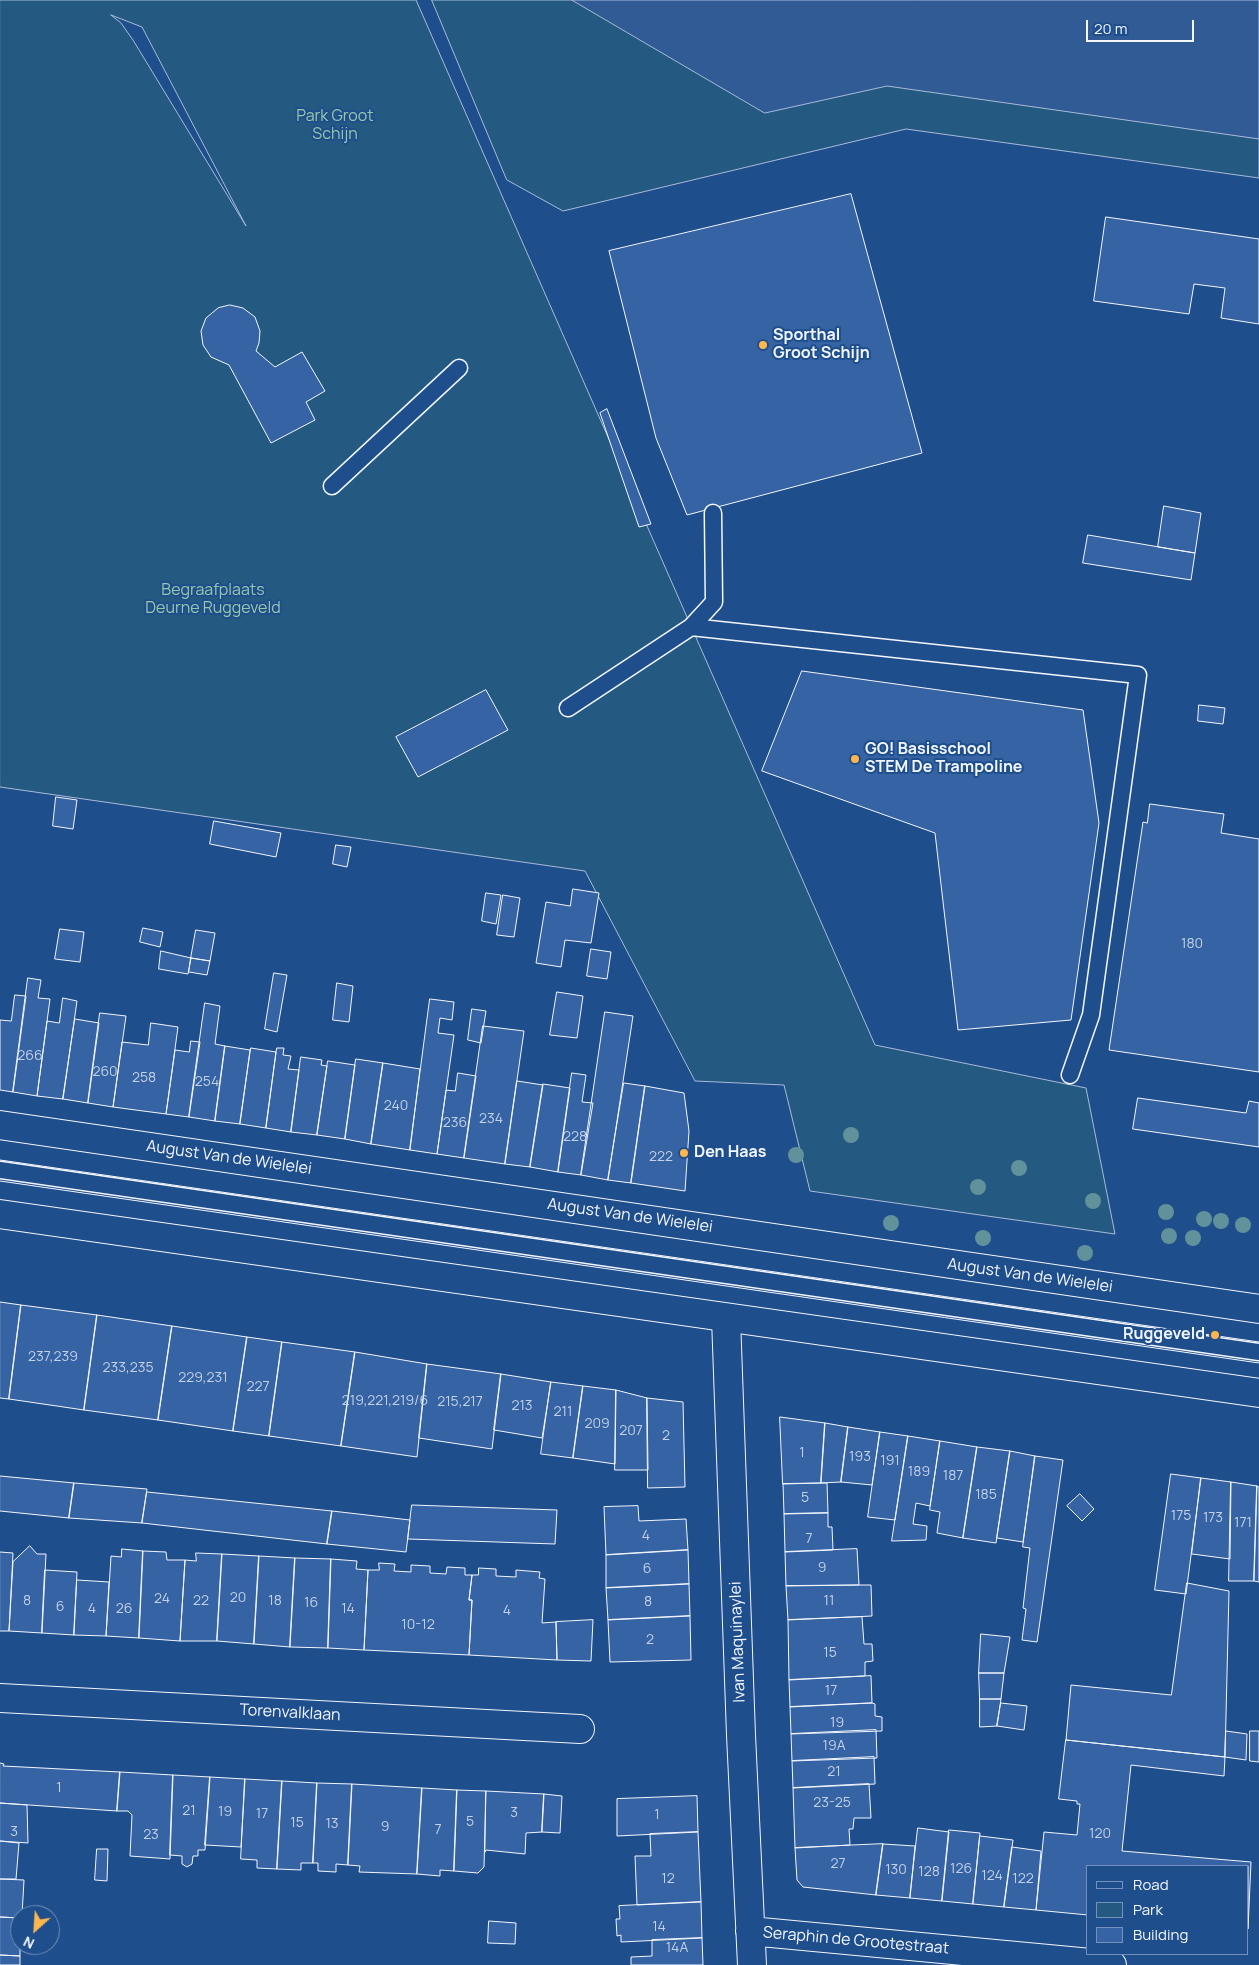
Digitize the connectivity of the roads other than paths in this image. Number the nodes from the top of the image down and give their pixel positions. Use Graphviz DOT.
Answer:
graph roads {
  1 [pos="459,368"];
  2 [pos="332,486"];
  3 [pos="713,512"];
  4 [pos="691,627"];
  5 [pos="568,708"];
  6 [pos="1070,1074"];
  7 [pos="0,1126"];
  8 [pos="0,1170"];
  9 [pos="0,1214"];
  10 [pos="1259,1309"];
  11 [pos="726,1318"];
  12 [pos="1259,1352"];
  13 [pos="1259,1393"];
  14 [pos="0,1698"];
  15 [pos="580,1729"];
  16 [pos="750,1931"];
  17 [pos="752,1965"];
  18 [pos="1112,1965"];
  1 -- 2 [label="lane"];
  3 -- 4 [label="lane"];
  4 -- 5 [label="lane"];
  4 -- 6 [label="lane"];
  7 -- 10 [label="main road, August Van de Wielelei"];
  8 -- 12 [label="lane"];
  9 -- 11 [label="main road"];
  11 -- 13 [label="main road"];
  11 -- 16 [label="main road, Ivan Maquinaylei"];
  14 -- 15 [label="main road, Torenvalklaan"];
  16 -- 17 [label="main road, Ivan Maquinaylei"];
  16 -- 18 [label="main road, Seraphin de Grootestraat"];
}
